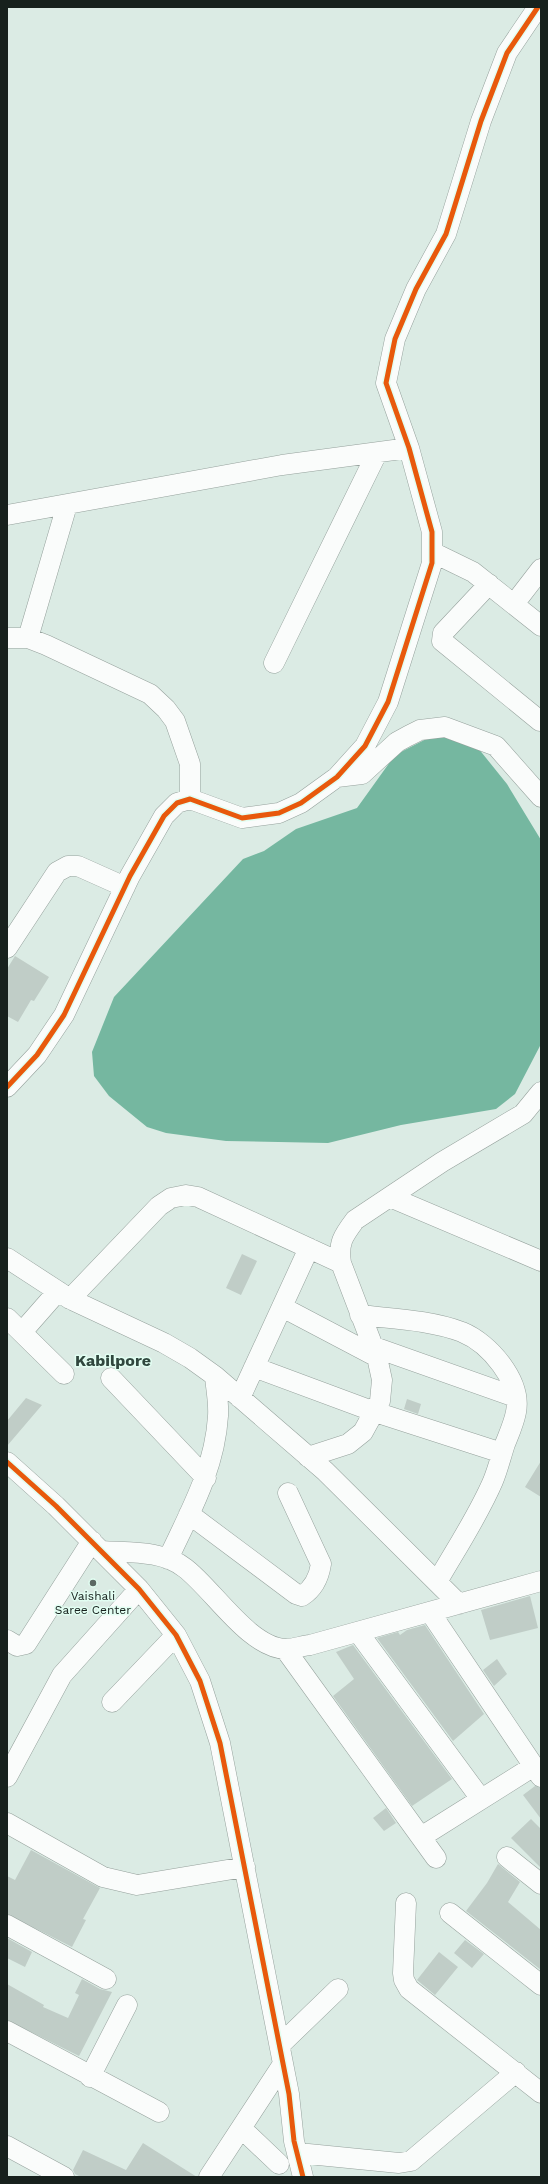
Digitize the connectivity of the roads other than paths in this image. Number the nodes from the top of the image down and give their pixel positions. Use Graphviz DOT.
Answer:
graph roads {
  1 [pos="538,7"];
  2 [pos="409,448"];
  3 [pos="377,453"];
  4 [pos="67,505"];
  5 [pos="7,515"];
  6 [pos="432,552"];
  7 [pos="541,569"];
  8 [pos="489,584"];
  9 [pos="514,604"];
  10 [pos="541,626"];
  11 [pos="7,638"];
  12 [pos="28,638"];
  13 [pos="274,663"];
  14 [pos="540,721"];
  15 [pos="337,777"];
  16 [pos="541,797"];
  17 [pos="190,799"];
  18 [pos="124,887"];
  19 [pos="7,948"];
  20 [pos="7,1087"];
  21 [pos="541,1092"];
  22 [pos="541,1104"];
  23 [pos="523,1114"];
  24 [pos="390,1198"];
  25 [pos="309,1248"];
  26 [pos="7,1258"];
  27 [pos="541,1261"];
  28 [pos="341,1263"];
  29 [pos="64,1295"];
  30 [pos="282,1307"];
  31 [pos="360,1315"];
  32 [pos="7,1318"];
  33 [pos="22,1332"];
  34 [pos="376,1352"];
  35 [pos="254,1367"];
  36 [pos="64,1374"];
  37 [pos="215,1376"];
  38 [pos="111,1378"];
  39 [pos="515,1397"];
  40 [pos="240,1398"];
  41 [pos="375,1412"];
  42 [pos="502,1453"];
  43 [pos="308,1457"];
  44 [pos="7,1462"];
  45 [pos="206,1478"];
  46 [pos="288,1493"];
  47 [pos="189,1514"];
  48 [pos="97,1546"];
  49 [pos="168,1559"];
  50 [pos="541,1581"];
  51 [pos="437,1582"];
  52 [pos="138,1589"];
  53 [pos="459,1604"];
  54 [pos="430,1612"];
  55 [pos="358,1632"];
  56 [pos="176,1635"];
  57 [pos="7,1640"];
  58 [pos="285,1649"];
  59 [pos="112,1702"];
  60 [pos="538,1771"];
  61 [pos="7,1777"];
  62 [pos="481,1799"];
  63 [pos="7,1823"];
  64 [pos="421,1837"];
  65 [pos="507,1857"];
  66 [pos="436,1858"];
  67 [pos="245,1867"];
  68 [pos="541,1884"];
  69 [pos="406,1903"];
  70 [pos="450,1913"];
  71 [pos="7,1925"];
  72 [pos="106,1979"];
  73 [pos="541,1985"];
  74 [pos="338,1989"];
  75 [pos="127,2005"];
  76 [pos="7,2031"];
  77 [pos="282,2055"];
  78 [pos="516,2072"];
  79 [pos="90,2077"];
  80 [pos="541,2093"];
  81 [pos="159,2112"];
  82 [pos="241,2128"];
  83 [pos="7,2146"];
  84 [pos="291,2165"];
  85 [pos="64,2177"];
  86 [pos="208,2177"];
  1 -- 2 [label="street"];
  2 -- 3 [label="street"];
  2 -- 6 [label="street"];
  3 -- 4 [label="street"];
  3 -- 13 [label="street"];
  4 -- 5 [label="street"];
  4 -- 12 [label="street"];
  6 -- 8 [label="street"];
  6 -- 15 [label="street"];
  7 -- 9 [label="street"];
  8 -- 9 [label="street"];
  8 -- 14 [label="street"];
  9 -- 10 [label="street"];
  11 -- 12 [label="street"];
  12 -- 17 [label="street"];
  15 -- 16 [label="street"];
  15 -- 17 [label="street"];
  17 -- 18 [label="street"];
  18 -- 19 [label="street"];
  18 -- 20 [label="street"];
  21 -- 23 [label="street"];
  22 -- 23 [label="street"];
  23 -- 24 [label="street"];
  24 -- 27 [label="street"];
  24 -- 28 [label="street"];
  25 -- 28 [label="street"];
  25 -- 29 [label="street"];
  25 -- 30 [label="street"];
  26 -- 29 [label="street"];
  28 -- 31 [label="street"];
  29 -- 33 [label="street"];
  29 -- 37 [label="street"];
  30 -- 34 [label="street"];
  30 -- 35 [label="street"];
  31 -- 34 [label="street"];
  31 -- 39 [label="street"];
  32 -- 33 [label="street"];
  33 -- 36 [label="street"];
  34 -- 39 [label="street"];
  34 -- 41 [label="street"];
  35 -- 40 [label="street"];
  35 -- 41 [label="street"];
  37 -- 40 [label="street"];
  37 -- 45 [label="street"];
  38 -- 45 [label="street"];
  39 -- 42 [label="street"];
  40 -- 43 [label="street"];
  41 -- 42 [label="street"];
  41 -- 43 [label="street"];
  42 -- 51 [label="street"];
  43 -- 51 [label="street"];
  44 -- 48 [label="street"];
  45 -- 47 [label="street"];
  46 -- 47 [label="street"];
  47 -- 49 [label="street"];
  48 -- 49 [label="street"];
  48 -- 52 [label="street"];
  48 -- 57 [label="street"];
  49 -- 58 [label="street"];
  50 -- 53 [label="street"];
  51 -- 53 [label="street"];
  52 -- 56 [label="street"];
  52 -- 61 [label="street"];
  53 -- 54 [label="street"];
  54 -- 55 [label="street"];
  54 -- 60 [label="street"];
  55 -- 58 [label="street"];
  55 -- 62 [label="street"];
  56 -- 59 [label="street"];
  56 -- 67 [label="street"];
  58 -- 64 [label="street"];
  60 -- 62 [label="street"];
  62 -- 64 [label="street"];
  63 -- 67 [label="street"];
  64 -- 66 [label="street"];
  65 -- 68 [label="street"];
  67 -- 77 [label="street"];
  69 -- 78 [label="street"];
  70 -- 73 [label="street"];
  71 -- 72 [label="street"];
  74 -- 77 [label="street"];
  75 -- 79 [label="street"];
  76 -- 79 [label="street"];
  77 -- 82 [label="street"];
  77 -- 84 [label="street"];
  78 -- 80 [label="street"];
  78 -- 84 [label="street"];
  79 -- 81 [label="street"];
  82 -- 84 [label="street"];
  82 -- 86 [label="street"];
  83 -- 85 [label="street"];
}
